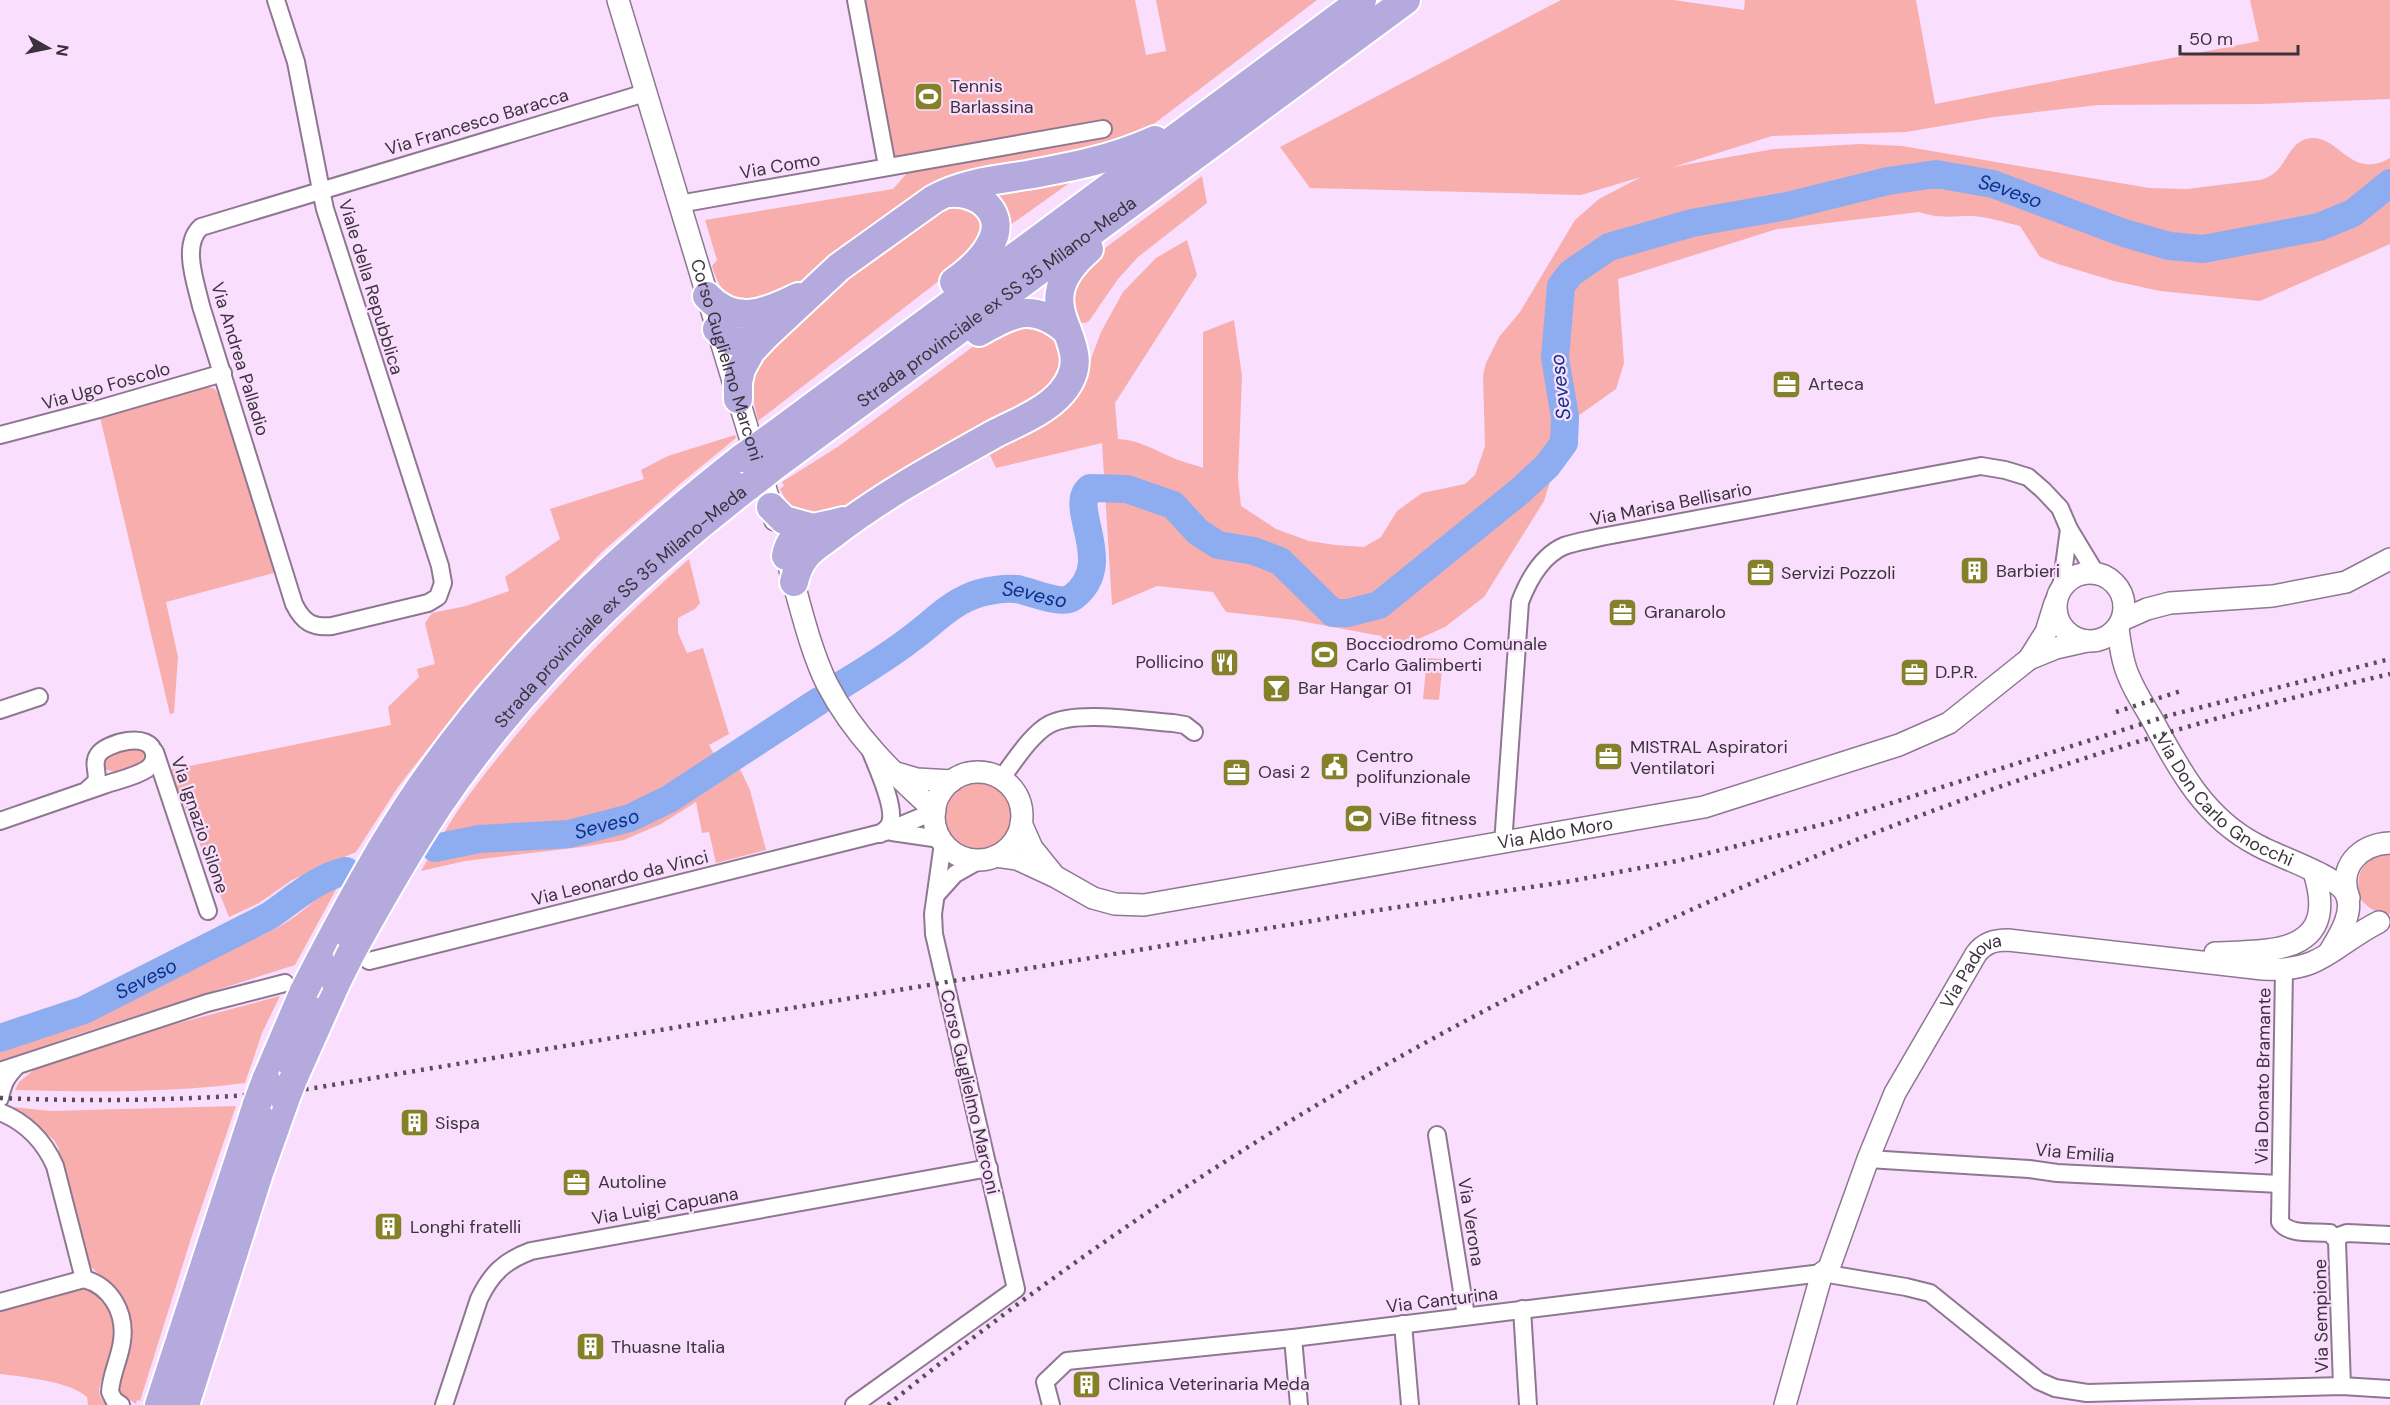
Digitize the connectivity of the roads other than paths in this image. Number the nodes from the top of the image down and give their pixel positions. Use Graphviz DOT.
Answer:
graph roads {
  1 [pos="276,0"];
  2 [pos="618,0"];
  3 [pos="856,0"];
  4 [pos="1362,0"];
  5 [pos="1406,0"];
  6 [pos="645,93"];
  7 [pos="1213,111"];
  8 [pos="1103,129"];
  9 [pos="1184,164"];
  10 [pos="887,166"];
  11 [pos="321,190"];
  12 [pos="944,193"];
  13 [pos="679,204"];
  14 [pos="813,289"];
  15 [pos="707,296"];
  16 [pos="742,315"];
  17 [pos="1067,331"];
  18 [pos="720,336"];
  19 [pos="765,336"];
  20 [pos="223,373"];
  21 [pos="878,374"];
  22 [pos="738,399"];
  23 [pos="0,435"];
  24 [pos="746,471"];
  25 [pos="771,507"];
  26 [pos="2069,529"];
  27 [pos="815,538"];
  28 [pos="787,555"];
  29 [pos="2390,560"];
  30 [pos="2095,572"];
  31 [pos="2119,587"];
  32 [pos="2059,594"];
  33 [pos="2170,603"];
  34 [pos="304,621"];
  35 [pos="2120,624"];
  36 [pos="2089,641"];
  37 [pos="2029,659"];
  38 [pos="2128,676"];
  39 [pos="39,697"];
  40 [pos="0,710"];
  41 [pos="1194,732"];
  42 [pos="869,748"];
  43 [pos="154,752"];
  44 [pos="892,772"];
  45 [pos="1000,779"];
  46 [pos="952,781"];
  47 [pos="86,791"];
  48 [pos="935,811"];
  49 [pos="0,821"];
  50 [pos="1021,823"];
  51 [pos="883,833"];
  52 [pos="942,841"];
  53 [pos="2390,843"];
  54 [pos="1503,844"];
  55 [pos="2355,856"];
  56 [pos="988,858"];
  57 [pos="2287,858"];
  58 [pos="2314,872"];
  59 [pos="1056,877"];
  60 [pos="937,894"];
  61 [pos="2347,894"];
  62 [pos="208,911"];
  63 [pos="2386,924"];
  64 [pos="2328,954"];
  65 [pos="361,956"];
  66 [pos="2166,958"];
  67 [pos="2284,969"];
  68 [pos="295,987"];
  69 [pos="8,1069"];
  70 [pos="275,1090"];
  71 [pos="0,1098"];
  72 [pos="0,1112"];
  73 [pos="1437,1135"];
  74 [pos="1868,1159"];
  75 [pos="989,1168"];
  76 [pos="2280,1184"];
  77 [pos="2390,1235"];
  78 [pos="2336,1238"];
  79 [pos="1822,1273"];
  80 [pos="84,1279"];
  81 [pos="0,1302"];
  82 [pos="1522,1309"];
  83 [pos="1466,1316"];
  84 [pos="1403,1324"];
  85 [pos="1293,1338"];
  86 [pos="2342,1386"];
  87 [pos="2390,1389"];
  88 [pos="121,1405"];
  89 [pos="159,1405"];
  90 [pos="185,1405"];
  91 [pos="444,1405"];
  92 [pos="854,1405"];
  93 [pos="1051,1405"];
  94 [pos="1299,1405"];
  95 [pos="1410,1405"];
  96 [pos="1528,1405"];
  97 [pos="1785,1405"];
  1 -- 11 [label="street, Viale della Repubblica"];
  2 -- 6 [label="street, Corso Guglielmo Marconi"];
  3 -- 10 [label="street"];
  4 -- 7 [label="highway, Strada provinciale ex SS 35 Milano-Meda"];
  5 -- 9 [label="highway, Strada provinciale ex SS 35 Milano-Meda"];
  6 -- 11 [label="street, Via Francesco Baracca"];
  6 -- 13 [label="street, Corso Guglielmo Marconi"];
  7 -- 12 [label="highway"];
  7 -- 21 [label="highway, Strada provinciale ex SS 35 Milano-Meda"];
  8 -- 10 [label="street, Via Como"];
  9 -- 17 [label="highway"];
  9 -- 21 [label="highway, Strada provinciale ex SS 35 Milano-Meda"];
  10 -- 13 [label="street, Via Como"];
  11 -- 20 [label="street, Via Andrea Palladio"];
  11 -- 34 [label="street, Viale della Repubblica"];
  12 -- 14 [label="highway"];
  12 -- 21 [label="highway"];
  13 -- 15 [label="street, Corso Guglielmo Marconi"];
  14 -- 16 [label="highway"];
  14 -- 19 [label="highway"];
  15 -- 16 [label="highway"];
  15 -- 18 [label="street, Corso Guglielmo Marconi"];
  16 -- 18 [label="highway"];
  17 -- 21 [label="highway"];
  17 -- 27 [label="highway"];
  18 -- 19 [label="highway"];
  18 -- 22 [label="street, Corso Guglielmo Marconi"];
  19 -- 22 [label="highway"];
  20 -- 23 [label="street, Via Ugo Foscolo"];
  20 -- 34 [label="street, Via Andrea Palladio"];
  21 -- 24 [label="highway, Strada provinciale ex SS 35 Milano-Meda, bridge"];
  22 -- 25 [label="street, Corso Guglielmo Marconi"];
  24 -- 65 [label="highway, Strada provinciale ex SS 35 Milano-Meda"];
  24 -- 68 [label="highway, Strada provinciale ex SS 35 Milano-Meda, bridge"];
  25 -- 27 [label="highway"];
  25 -- 28 [label="street, Corso Guglielmo Marconi"];
  26 -- 30 [label="street, Via Marisa Bellisario"];
  26 -- 32 [label="street"];
  26 -- 54 [label="street, Via Marisa Bellisario"];
  27 -- 28 [label="highway"];
  28 -- 42 [label="street, Corso Guglielmo Marconi"];
  29 -- 33 [label="street"];
  30 -- 31 [label="street"];
  30 -- 32 [label="street"];
  31 -- 33 [label="street"];
  31 -- 35 [label="street"];
  32 -- 36 [label="street"];
  32 -- 37 [label="street, Via Aldo Moro"];
  33 -- 35 [label="street"];
  35 -- 36 [label="street"];
  35 -- 38 [label="street, Via Don Carlo Gnocchi"];
  36 -- 37 [label="street, Via Aldo Moro"];
  36 -- 38 [label="street, Via Don Carlo Gnocchi"];
  37 -- 54 [label="street, Via Aldo Moro"];
  38 -- 57 [label="street, Via Don Carlo Gnocchi"];
  39 -- 40 [label="street"];
  41 -- 45 [label="street"];
  42 -- 44 [label="street, Corso Guglielmo Marconi"];
  42 -- 51 [label="street"];
  43 -- 47 [label="street"];
  43 -- 47 [label="street"];
  43 -- 62 [label="street, Via Ignazio Silone"];
  44 -- 46 [label="street"];
  44 -- 48 [label="street, Corso Guglielmo Marconi"];
  45 -- 46 [label="street"];
  45 -- 50 [label="street"];
  46 -- 48 [label="street"];
  47 -- 49 [label="street"];
  48 -- 51 [label="street"];
  48 -- 52 [label="street"];
  50 -- 56 [label="street"];
  50 -- 59 [label="street, Via Aldo Moro"];
  51 -- 52 [label="street"];
  51 -- 65 [label="street, Via Leonardo da Vinci"];
  52 -- 56 [label="street"];
  52 -- 60 [label="street, Corso Guglielmo Marconi"];
  53 -- 55 [label="street"];
  54 -- 59 [label="street, Via Aldo Moro"];
  55 -- 57 [label="street"];
  55 -- 61 [label="street"];
  56 -- 59 [label="street, Via Aldo Moro"];
  56 -- 60 [label="street"];
  57 -- 58 [label="street, Via Don Carlo Gnocchi"];
  58 -- 61 [label="street, Via Don Carlo Gnocchi"];
  58 -- 66 [label="street"];
  60 -- 75 [label="street, Corso Guglielmo Marconi"];
  61 -- 63 [label="street, Via Don Carlo Gnocchi"];
  61 -- 64 [label="street"];
  63 -- 64 [label="street, Via Padova"];
  64 -- 67 [label="street, Via Padova"];
  65 -- 70 [label="highway, Strada provinciale ex SS 35 Milano-Meda, bridge"];
  66 -- 67 [label="street, Via Padova"];
  66 -- 74 [label="street, Via Padova"];
  67 -- 76 [label="street, Via Donato Bramante"];
  68 -- 69 [label="street"];
  68 -- 70 [label="highway, Strada provinciale ex SS 35 Milano-Meda"];
  69 -- 71 [label="street"];
  70 -- 89 [label="highway, Strada provinciale ex SS 35 Milano-Meda"];
  70 -- 90 [label="highway, Strada provinciale ex SS 35 Milano-Meda"];
  72 -- 80 [label="street"];
  73 -- 83 [label="street, Via Verona"];
  74 -- 76 [label="street, Via Emilia"];
  74 -- 79 [label="street, Via Padova"];
  75 -- 91 [label="street, Via Luigi Capuana"];
  75 -- 92 [label="street, Corso Guglielmo Marconi"];
  76 -- 78 [label="street, Via Sempione"];
  77 -- 78 [label="street"];
  78 -- 86 [label="street, Via Sempione"];
  79 -- 82 [label="street, Via Canturina"];
  79 -- 86 [label="street, Via Canturina"];
  79 -- 97 [label="street, Via Padova"];
  80 -- 81 [label="street"];
  80 -- 88 [label="street"];
  82 -- 83 [label="street, Via Canturina"];
  82 -- 96 [label="street"];
  83 -- 84 [label="street, Via Canturina"];
  84 -- 85 [label="street, Via Canturina"];
  84 -- 95 [label="street"];
  85 -- 93 [label="street, Via Canturina"];
  85 -- 94 [label="street"];
  86 -- 87 [label="street, Via Canturina"];
}
